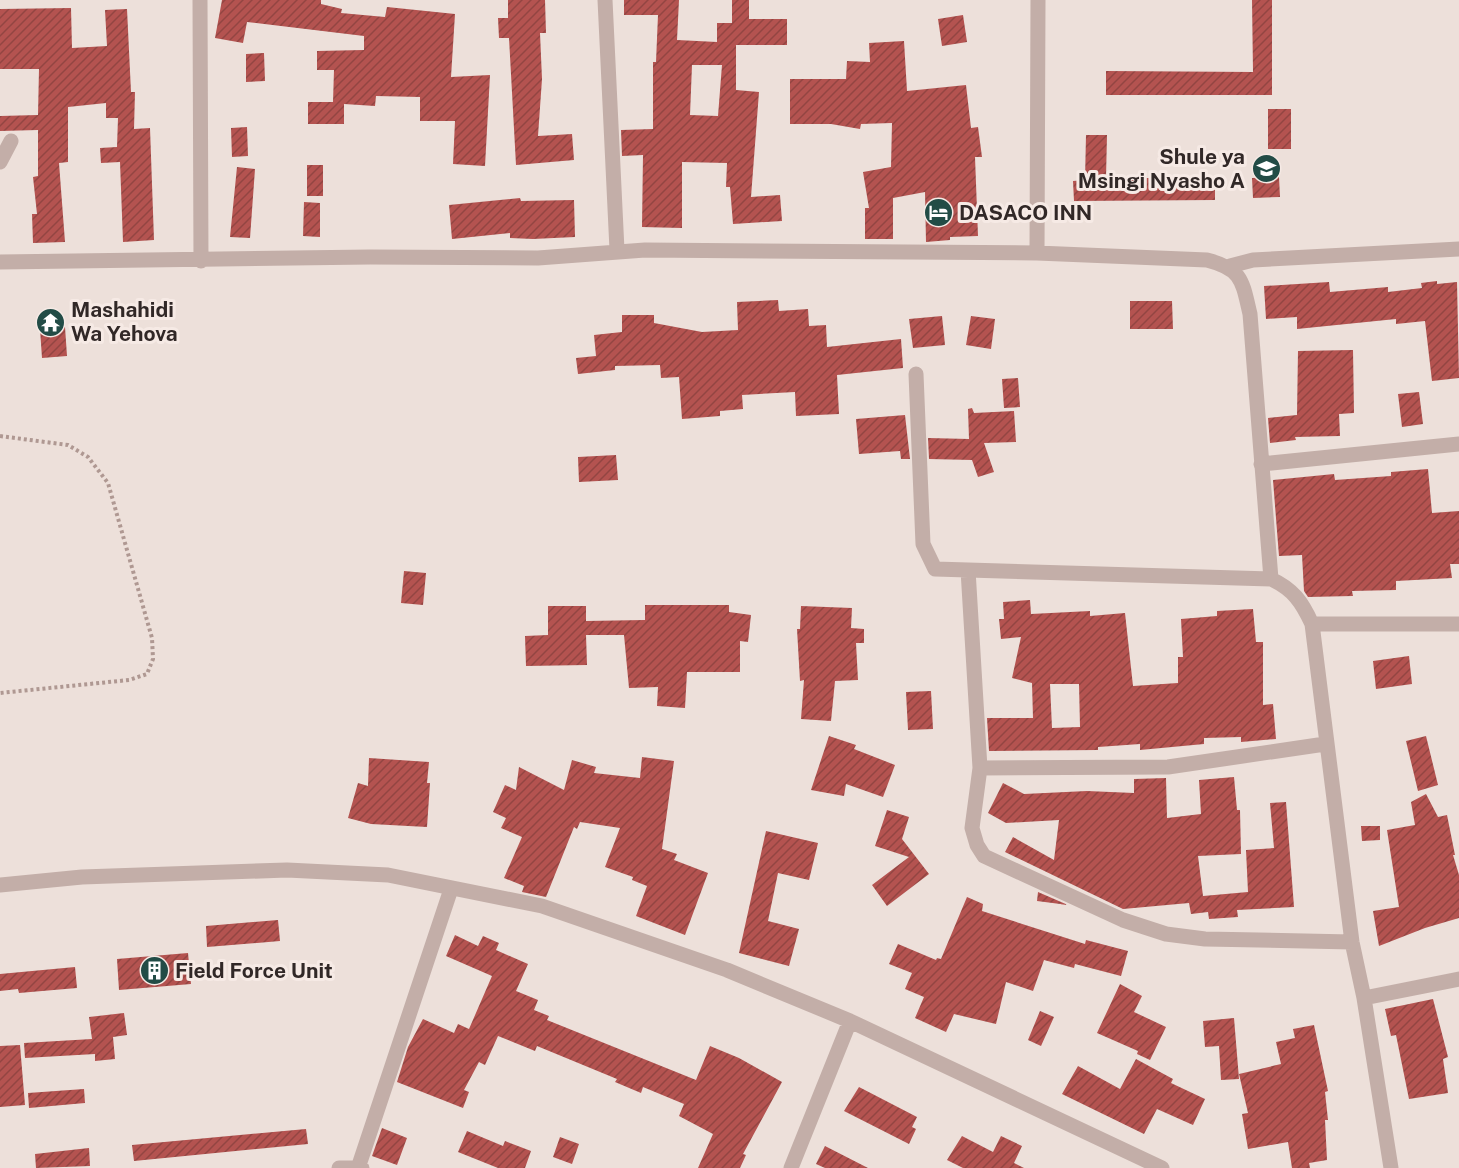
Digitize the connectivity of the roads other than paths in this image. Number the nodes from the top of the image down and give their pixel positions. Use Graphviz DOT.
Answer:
graph roads {
  1 [pos="200,0"];
  2 [pos="605,0"];
  3 [pos="1038,0"];
  4 [pos="11,141"];
  5 [pos="0,162"];
  6 [pos="1459,249"];
  7 [pos="617,250"];
  8 [pos="1037,253"];
  9 [pos="201,261"];
  10 [pos="0,262"];
  11 [pos="1230,266"];
  12 [pos="916,374"];
  13 [pos="1459,444"];
  14 [pos="1261,464"];
  15 [pos="968,570"];
  16 [pos="1271,579"];
  17 [pos="1312,624"];
  18 [pos="1459,624"];
  19 [pos="1325,744"];
  20 [pos="980,768"];
  21 [pos="0,885"];
  22 [pos="451,889"];
  23 [pos="1352,942"];
  24 [pos="1459,979"];
  25 [pos="1364,998"];
  26 [pos="850,1021"];
  27 [pos="339,1168"];
  28 [pos="360,1168"];
  29 [pos="791,1168"];
  30 [pos="1162,1168"];
  31 [pos="1390,1168"];
  1 -- 9 [label="street"];
  2 -- 7 [label="street"];
  3 -- 8 [label="street"];
  4 -- 5 [label="street"];
  6 -- 11 [label="street"];
  7 -- 8 [label="street"];
  7 -- 9 [label="street"];
  8 -- 11 [label="street"];
  9 -- 10 [label="street"];
  11 -- 14 [label="street"];
  12 -- 15 [label="street"];
  13 -- 14 [label="street"];
  14 -- 16 [label="street"];
  15 -- 16 [label="street"];
  15 -- 20 [label="street"];
  16 -- 17 [label="street"];
  17 -- 18 [label="street"];
  17 -- 19 [label="street"];
  19 -- 20 [label="street"];
  19 -- 23 [label="street"];
  20 -- 23 [label="street"];
  21 -- 22 [label="street"];
  22 -- 26 [label="street"];
  22 -- 28 [label="street"];
  23 -- 25 [label="street"];
  24 -- 25 [label="street"];
  25 -- 31 [label="street"];
  26 -- 29 [label="street"];
  26 -- 30 [label="street"];
  27 -- 28 [label="street"];
}
